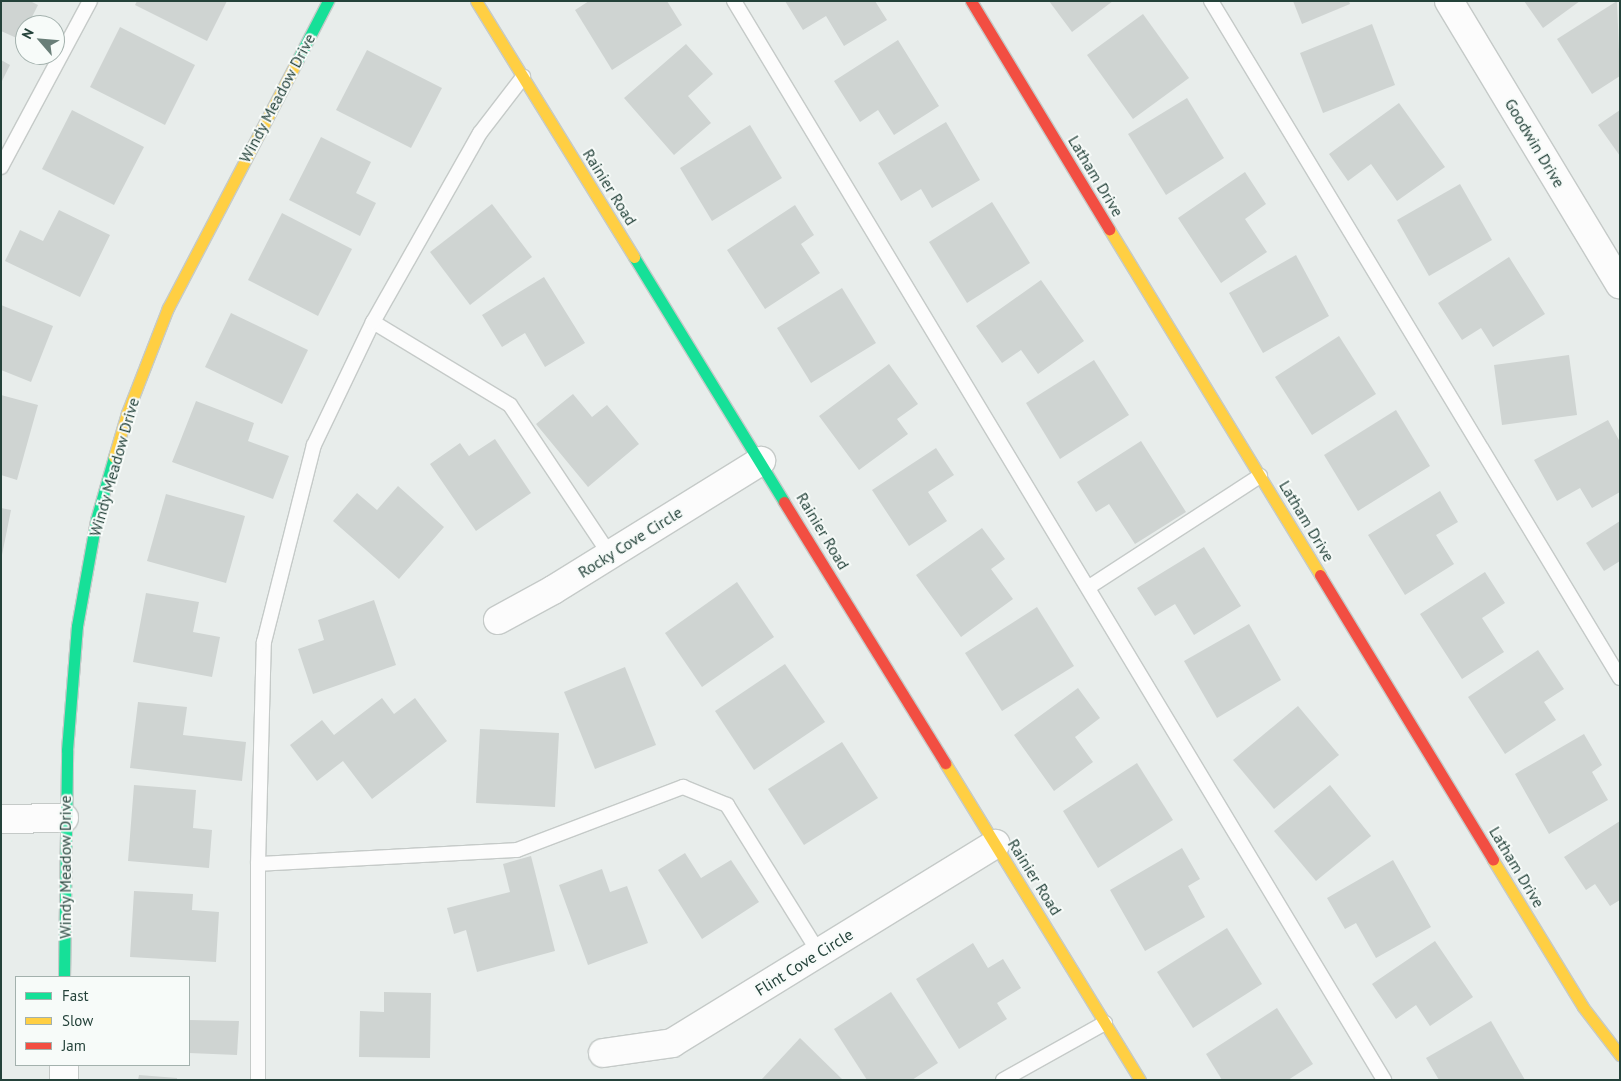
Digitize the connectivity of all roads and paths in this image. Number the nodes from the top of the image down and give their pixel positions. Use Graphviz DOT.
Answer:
graph roads {
  1 [pos="90,1"];
  2 [pos="328,1"];
  3 [pos="476,1"];
  4 [pos="734,1"];
  5 [pos="971,1"];
  6 [pos="1210,1"];
  7 [pos="1449,1"];
  8 [pos="523,77"];
  9 [pos="1,167"];
  10 [pos="1620,284"];
  11 [pos="373,322"];
  12 [pos="761,461"];
  13 [pos="1260,476"];
  14 [pos="610,555"];
  15 [pos="1089,587"];
  16 [pos="498,620"];
  17 [pos="1620,678"];
  18 [pos="64,818"];
  19 [pos="1,819"];
  20 [pos="996,844"];
  21 [pos="258,864"];
  22 [pos="819,953"];
  23 [pos="64,976"];
  24 [pos="1105,1022"];
  25 [pos="603,1053"];
  26 [pos="1620,1055"];
  27 [pos="64,1066"];
  28 [pos="64,1080"];
  29 [pos="258,1080"];
  30 [pos="1003,1080"];
  31 [pos="1140,1080"];
  32 [pos="1384,1080"];
  1 -- 9 [label="lane"];
  2 -- 18 [label="street, Windy Meadow Drive"];
  3 -- 8 [label="street, Rainier Road"];
  4 -- 15 [label="lane"];
  5 -- 13 [label="street, Latham Drive"];
  6 -- 17 [label="lane"];
  7 -- 10 [label="street, Goodwin Drive"];
  8 -- 11 [label="lane"];
  8 -- 12 [label="street, Rainier Road"];
  11 -- 14 [label="lane"];
  11 -- 21 [label="lane"];
  12 -- 14 [label="street, Rocky Cove Circle"];
  12 -- 20 [label="street, Rainier Road"];
  13 -- 15 [label="lane"];
  13 -- 26 [label="street, Latham Drive"];
  14 -- 16 [label="street, Rocky Cove Circle"];
  15 -- 32 [label="lane"];
  18 -- 19 [label="street"];
  18 -- 23 [label="street, Windy Meadow Drive"];
  20 -- 22 [label="street, Flint Cove Circle"];
  20 -- 24 [label="street, Rainier Road"];
  21 -- 22 [label="lane"];
  21 -- 29 [label="lane"];
  22 -- 25 [label="street, Flint Cove Circle"];
  24 -- 30 [label="lane"];
  24 -- 31 [label="street, Rainier Road"];
  27 -- 28 [label="street"];
}
